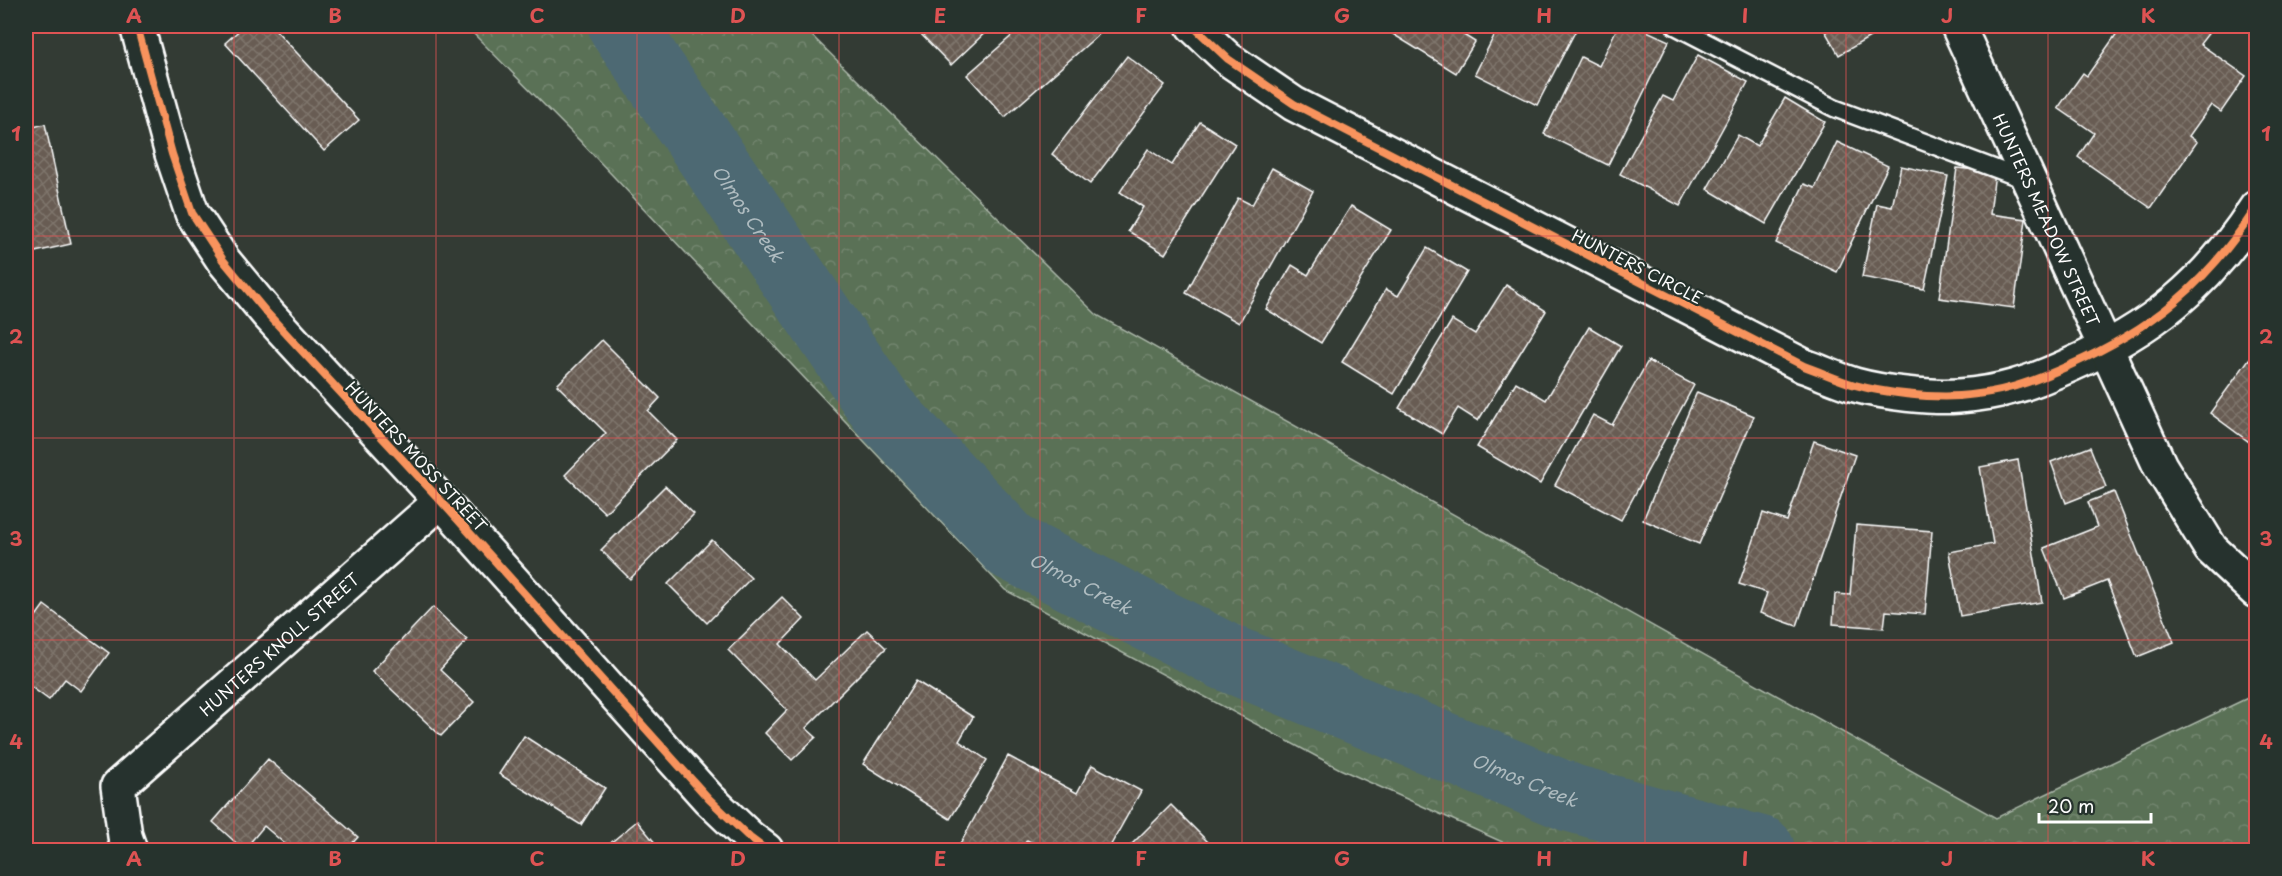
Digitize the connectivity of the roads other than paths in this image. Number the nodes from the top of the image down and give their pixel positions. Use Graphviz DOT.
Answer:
graph roads {
  1 [pos="137,26"];
  2 [pos="1193,26"];
  3 [pos="1675,26"];
  4 [pos="1958,26"];
  5 [pos="2030,182"];
  6 [pos="2256,208"];
  7 [pos="2106,349"];
  8 [pos="441,501"];
  9 [pos="2256,591"];
  10 [pos="130,850"];
  11 [pos="766,850"];
  1 -- 8 [label="street, HUNTERS MOSS STREET"];
  2 -- 7 [label="street, HUNTERS CIRCLE"];
  3 -- 5 [label="lane"];
  4 -- 5 [label="street, HUNTERS MEADOW STREET"];
  5 -- 7 [label="street, HUNTERS MEADOW STREET"];
  6 -- 7 [label="street, HUNTERS CIRCLE"];
  7 -- 9 [label="street, HUNTERS MEADOW STREET"];
  8 -- 10 [label="street, HUNTERS KNOLL STREET"];
  8 -- 11 [label="street, HUNTERS MOSS STREET"];
}
